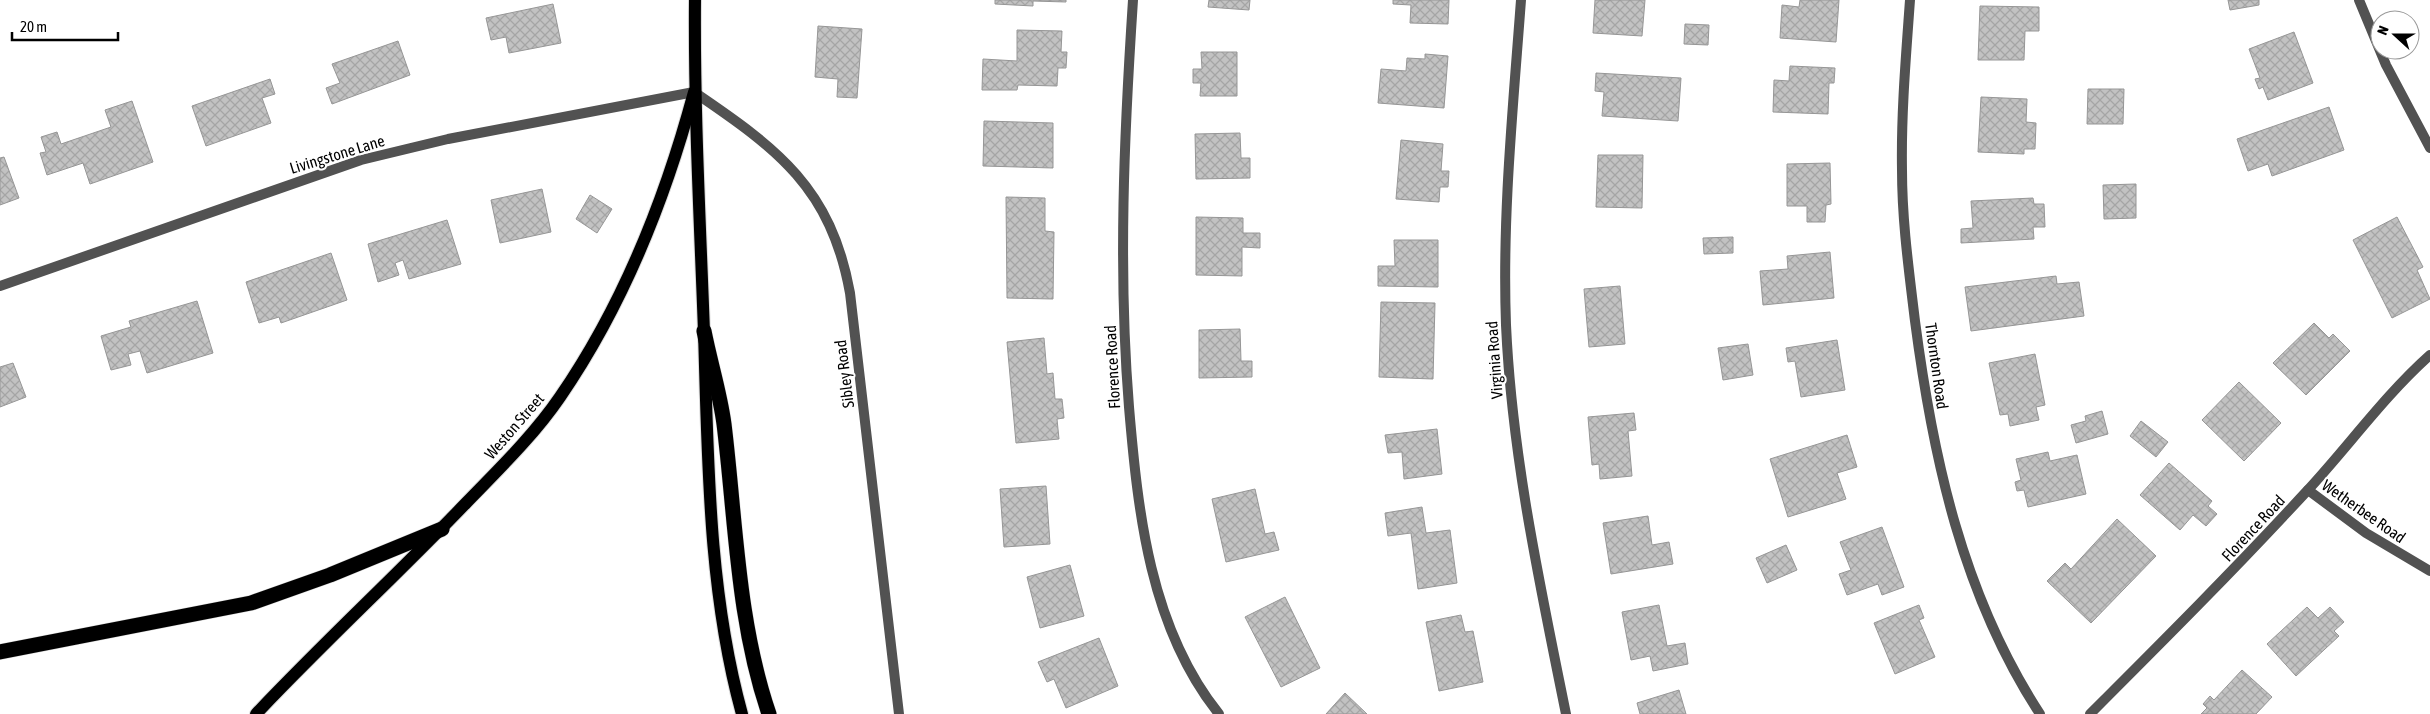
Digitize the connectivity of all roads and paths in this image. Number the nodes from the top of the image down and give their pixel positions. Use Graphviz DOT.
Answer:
graph roads {
  1 [pos="695,0"];
  2 [pos="1134,0"];
  3 [pos="1521,0"];
  4 [pos="1910,0"];
  5 [pos="2359,0"];
  6 [pos="694,92"];
  7 [pos="2430,148"];
  8 [pos="0,286"];
  9 [pos="704,331"];
  10 [pos="2430,354"];
  11 [pos="2308,490"];
  12 [pos="442,528"];
  13 [pos="2430,572"];
  14 [pos="0,652"];
  15 [pos="256,714"];
  16 [pos="742,714"];
  17 [pos="769,714"];
  18 [pos="898,714"];
  19 [pos="1219,714"];
  20 [pos="1566,714"];
  21 [pos="2040,714"];
  22 [pos="2090,714"];
  1 -- 6 [label="main road, Weston Street"];
  2 -- 19 [label="street, Florence Road"];
  3 -- 20 [label="street, Virginia Road"];
  4 -- 21 [label="street, Thornton Road"];
  5 -- 7 [label="street"];
  6 -- 8 [label="street, Livingstone Lane"];
  6 -- 9 [label="main road, Weston Street"];
  6 -- 12 [label="main road, Weston Street"];
  6 -- 18 [label="street, Sibley Road"];
  9 -- 16 [label="main road, Weston Street"];
  9 -- 17 [label="highway"];
  10 -- 11 [label="street, Florence Road"];
  11 -- 13 [label="street, Wetherbee Road"];
  11 -- 22 [label="street, Florence Road"];
  12 -- 14 [label="highway"];
  12 -- 15 [label="main road, Weston Street"];
}
